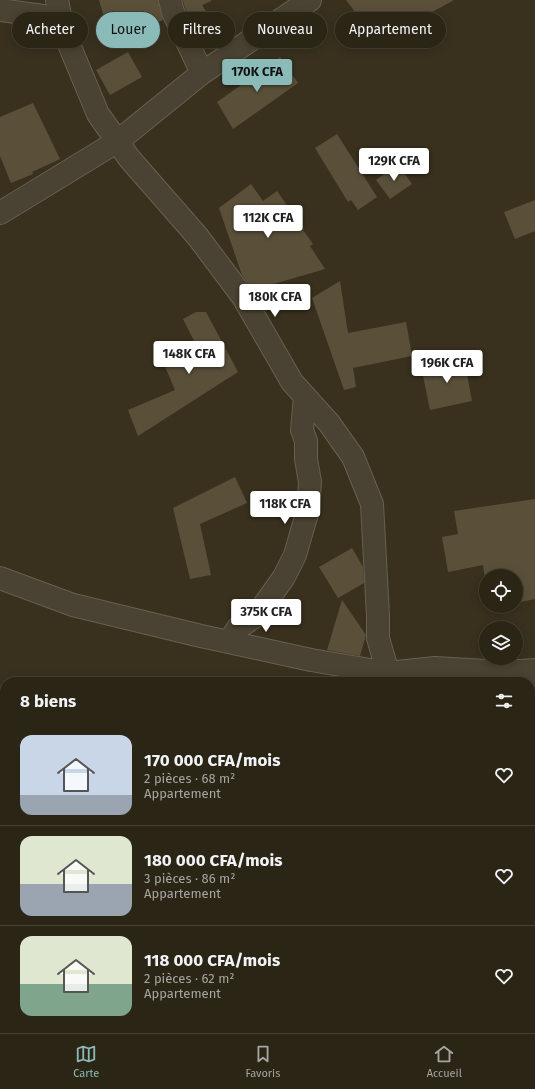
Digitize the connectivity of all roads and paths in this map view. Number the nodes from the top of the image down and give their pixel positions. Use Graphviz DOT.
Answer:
graph roads {
  1 [pos="57,0"];
  2 [pos="170,0"];
  3 [pos="310,0"];
  4 [pos="0,10"];
  5 [pos="14,12"];
  6 [pos="59,12"];
  7 [pos="70,48"];
  8 [pos="202,73"];
  9 [pos="118,141"];
  10 [pos="0,214"];
  11 [pos="306,397"];
  12 [pos="0,578"];
  13 [pos="229,642"];
  14 [pos="535,670"];
  15 [pos="388,673"];
  1 -- 6 [label="street"];
  2 -- 8 [label="street"];
  3 -- 8 [label="street"];
  4 -- 5 [label="street"];
  7 -- 9 [label="street"];
  8 -- 9 [label="street"];
  9 -- 10 [label="street"];
  9 -- 11 [label="street"];
  11 -- 13 [label="street"];
  11 -- 15 [label="street"];
  12 -- 13 [label="street"];
  13 -- 15 [label="street"];
  14 -- 15 [label="street"];
}
